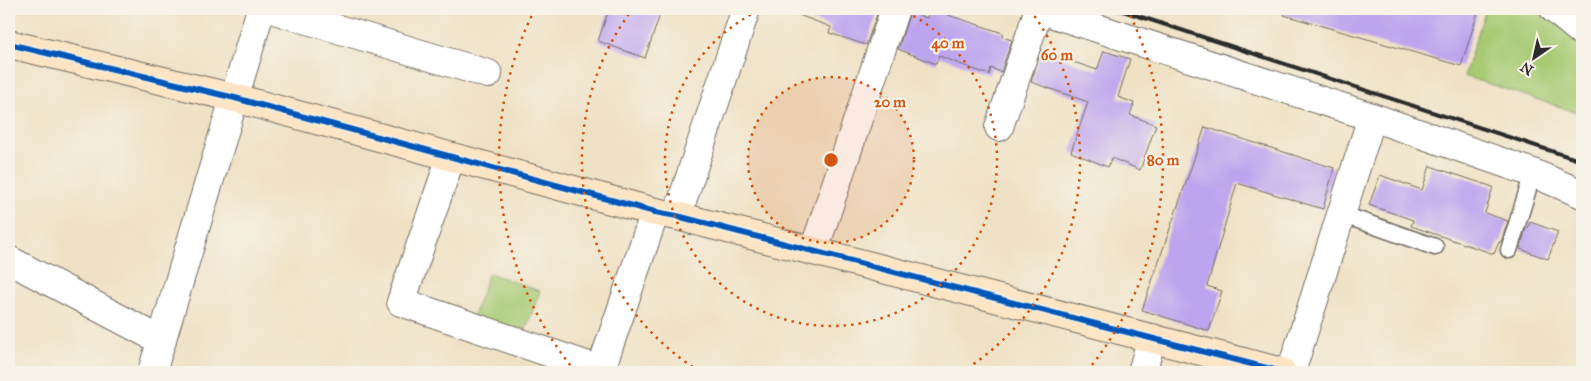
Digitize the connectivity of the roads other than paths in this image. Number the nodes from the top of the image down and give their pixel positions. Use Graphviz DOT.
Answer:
graph roads {
  1 [pos="261,9"];
  2 [pos="271,9"];
  3 [pos="746,9"];
  4 [pos="895,9"];
  5 [pos="1039,9"];
  6 [pos="1554,9"];
  7 [pos="1582,32"];
  8 [pos="9,44"];
  9 [pos="488,74"];
  10 [pos="235,98"];
  11 [pos="1372,117"];
  12 [pos="999,127"];
  13 [pos="451,157"];
  14 [pos="1533,173"];
  15 [pos="1582,194"];
  16 [pos="666,214"];
  17 [pos="1341,214"];
  18 [pos="1435,247"];
  19 [pos="814,250"];
  20 [pos="1509,250"];
  21 [pos="9,260"];
  22 [pos="1152,338"];
  23 [pos="162,341"];
  24 [pos="152,372"];
  25 [pos="602,372"];
  26 [pos="1142,372"];
  27 [pos="1282,372"];
  28 [pos="1291,372"];
  1 -- 10 [label="street"];
  2 -- 9 [label="street"];
  3 -- 16 [label="street"];
  4 -- 19 [label="street"];
  5 -- 11 [label="street"];
  5 -- 12 [label="street"];
  6 -- 7 [label="street"];
  8 -- 10 [label="street"];
  10 -- 13 [label="street"];
  10 -- 23 [label="street"];
  11 -- 14 [label="street"];
  11 -- 17 [label="street"];
  13 -- 16 [label="street"];
  13 -- 25 [label="street"];
  14 -- 15 [label="street"];
  14 -- 20 [label="lane"];
  16 -- 19 [label="street"];
  16 -- 25 [label="street"];
  17 -- 18 [label="lane"];
  17 -- 28 [label="street"];
  19 -- 22 [label="street"];
  21 -- 23 [label="street"];
  22 -- 26 [label="street"];
  22 -- 27 [label="street"];
  23 -- 24 [label="street"];
}
